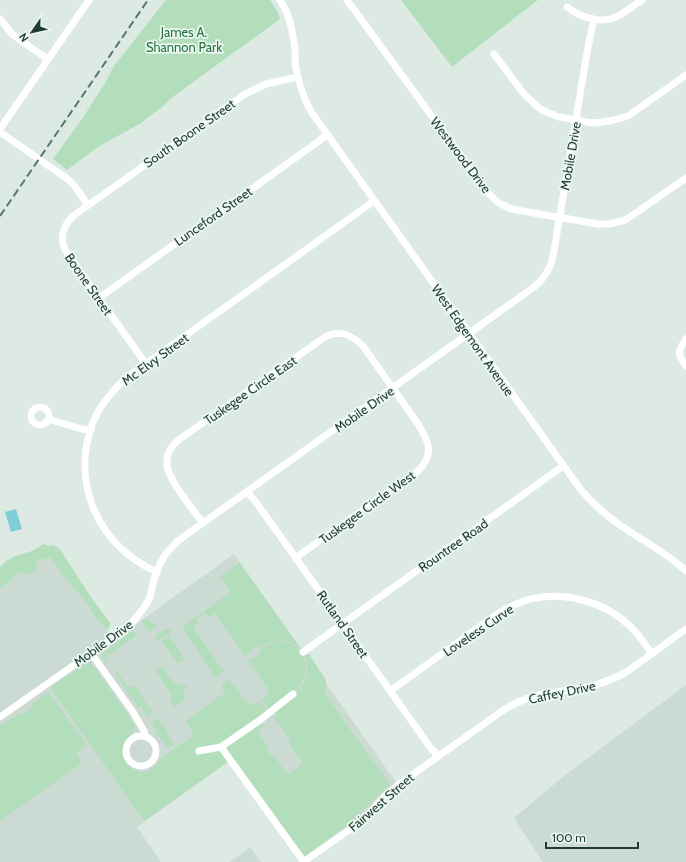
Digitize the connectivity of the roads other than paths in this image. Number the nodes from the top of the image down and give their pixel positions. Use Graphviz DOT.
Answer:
graph roads {
  1 [pos="89,0"];
  2 [pos="280,0"];
  3 [pos="347,0"];
  4 [pos="642,0"];
  5 [pos="567,7"];
  6 [pos="0,19"];
  7 [pos="594,19"];
  8 [pos="494,54"];
  9 [pos="48,59"];
  10 [pos="686,76"];
  11 [pos="298,77"];
  12 [pos="576,120"];
  13 [pos="0,130"];
  14 [pos="327,134"];
  15 [pos="686,178"];
  16 [pos="374,201"];
  17 [pos="88,205"];
  18 [pos="559,217"];
  19 [pos="99,298"];
  20 [pos="469,334"];
  21 [pos="686,339"];
  22 [pos="146,364"];
  23 [pos="686,366"];
  24 [pos="392,388"];
  25 [pos="48,420"];
  26 [pos="91,430"];
  27 [pos="563,466"];
  28 [pos="247,492"];
  29 [pos="203,523"];
  30 [pos="296,558"];
  31 [pos="686,571"];
  32 [pos="157,572"];
  33 [pos="343,624"];
  34 [pos="686,629"];
  35 [pos="303,652"];
  36 [pos="91,653"];
  37 [pos="652,654"];
  38 [pos="390,691"];
  39 [pos="293,694"];
  40 [pos="0,718"];
  41 [pos="146,737"];
  42 [pos="220,747"];
  43 [pos="199,751"];
  44 [pos="438,756"];
  45 [pos="304,862"];
  1 -- 9 [label="street"];
  2 -- 11 [label="street, West Edgemont Avenue"];
  3 -- 18 [label="street, Westwood Drive"];
  4 -- 7 [label="street"];
  5 -- 7 [label="street"];
  6 -- 9 [label="street"];
  7 -- 12 [label="street, Mobile Drive"];
  8 -- 12 [label="street"];
  9 -- 13 [label="street"];
  10 -- 12 [label="street"];
  11 -- 14 [label="street, West Edgemont Avenue"];
  11 -- 17 [label="street, South Boone Street"];
  12 -- 18 [label="street, Mobile Drive"];
  13 -- 17 [label="street"];
  14 -- 16 [label="street, West Edgemont Avenue"];
  14 -- 19 [label="street, Lunceford Street"];
  15 -- 18 [label="street, Westwood Drive"];
  16 -- 20 [label="street, West Edgemont Avenue"];
  16 -- 22 [label="street, Mc Elvy Street"];
  17 -- 19 [label="street, Boone Street"];
  18 -- 20 [label="street, Mobile Drive"];
  19 -- 22 [label="street, Boone Street"];
  20 -- 24 [label="street, Mobile Drive"];
  20 -- 27 [label="street, West Edgemont Avenue"];
  21 -- 23 [label="street"];
  22 -- 26 [label="street, Mc Elvy Street"];
  24 -- 28 [label="street, Mobile Drive"];
  24 -- 29 [label="street, Tuskegee Circle East"];
  24 -- 30 [label="street, Tuskegee Circle West"];
  25 -- 26 [label="street"];
  26 -- 32 [label="street, Mc Elvy Street"];
  27 -- 31 [label="street, West Edgemont Avenue"];
  27 -- 33 [label="street, Rountree Road"];
  28 -- 29 [label="street, Mobile Drive"];
  28 -- 30 [label="street, Rutland Street"];
  29 -- 32 [label="street, Mobile Drive"];
  30 -- 33 [label="street, Rutland Street"];
  32 -- 36 [label="street, Mobile Drive"];
  33 -- 35 [label="street, Rountree Road"];
  33 -- 38 [label="street, Rutland Street"];
  34 -- 37 [label="street, Caffey Drive"];
  36 -- 40 [label="street, Mobile Drive"];
  36 -- 41 [label="street"];
  37 -- 38 [label="street, Loveless Curve"];
  37 -- 44 [label="street, Caffey Drive"];
  38 -- 44 [label="street, Rutland Street"];
  39 -- 42 [label="street"];
  41 -- 41 [label="street"];
  42 -- 43 [label="street"];
  42 -- 45 [label="street, Fairwest Street"];
  44 -- 45 [label="street, Fairwest Street"];
}
